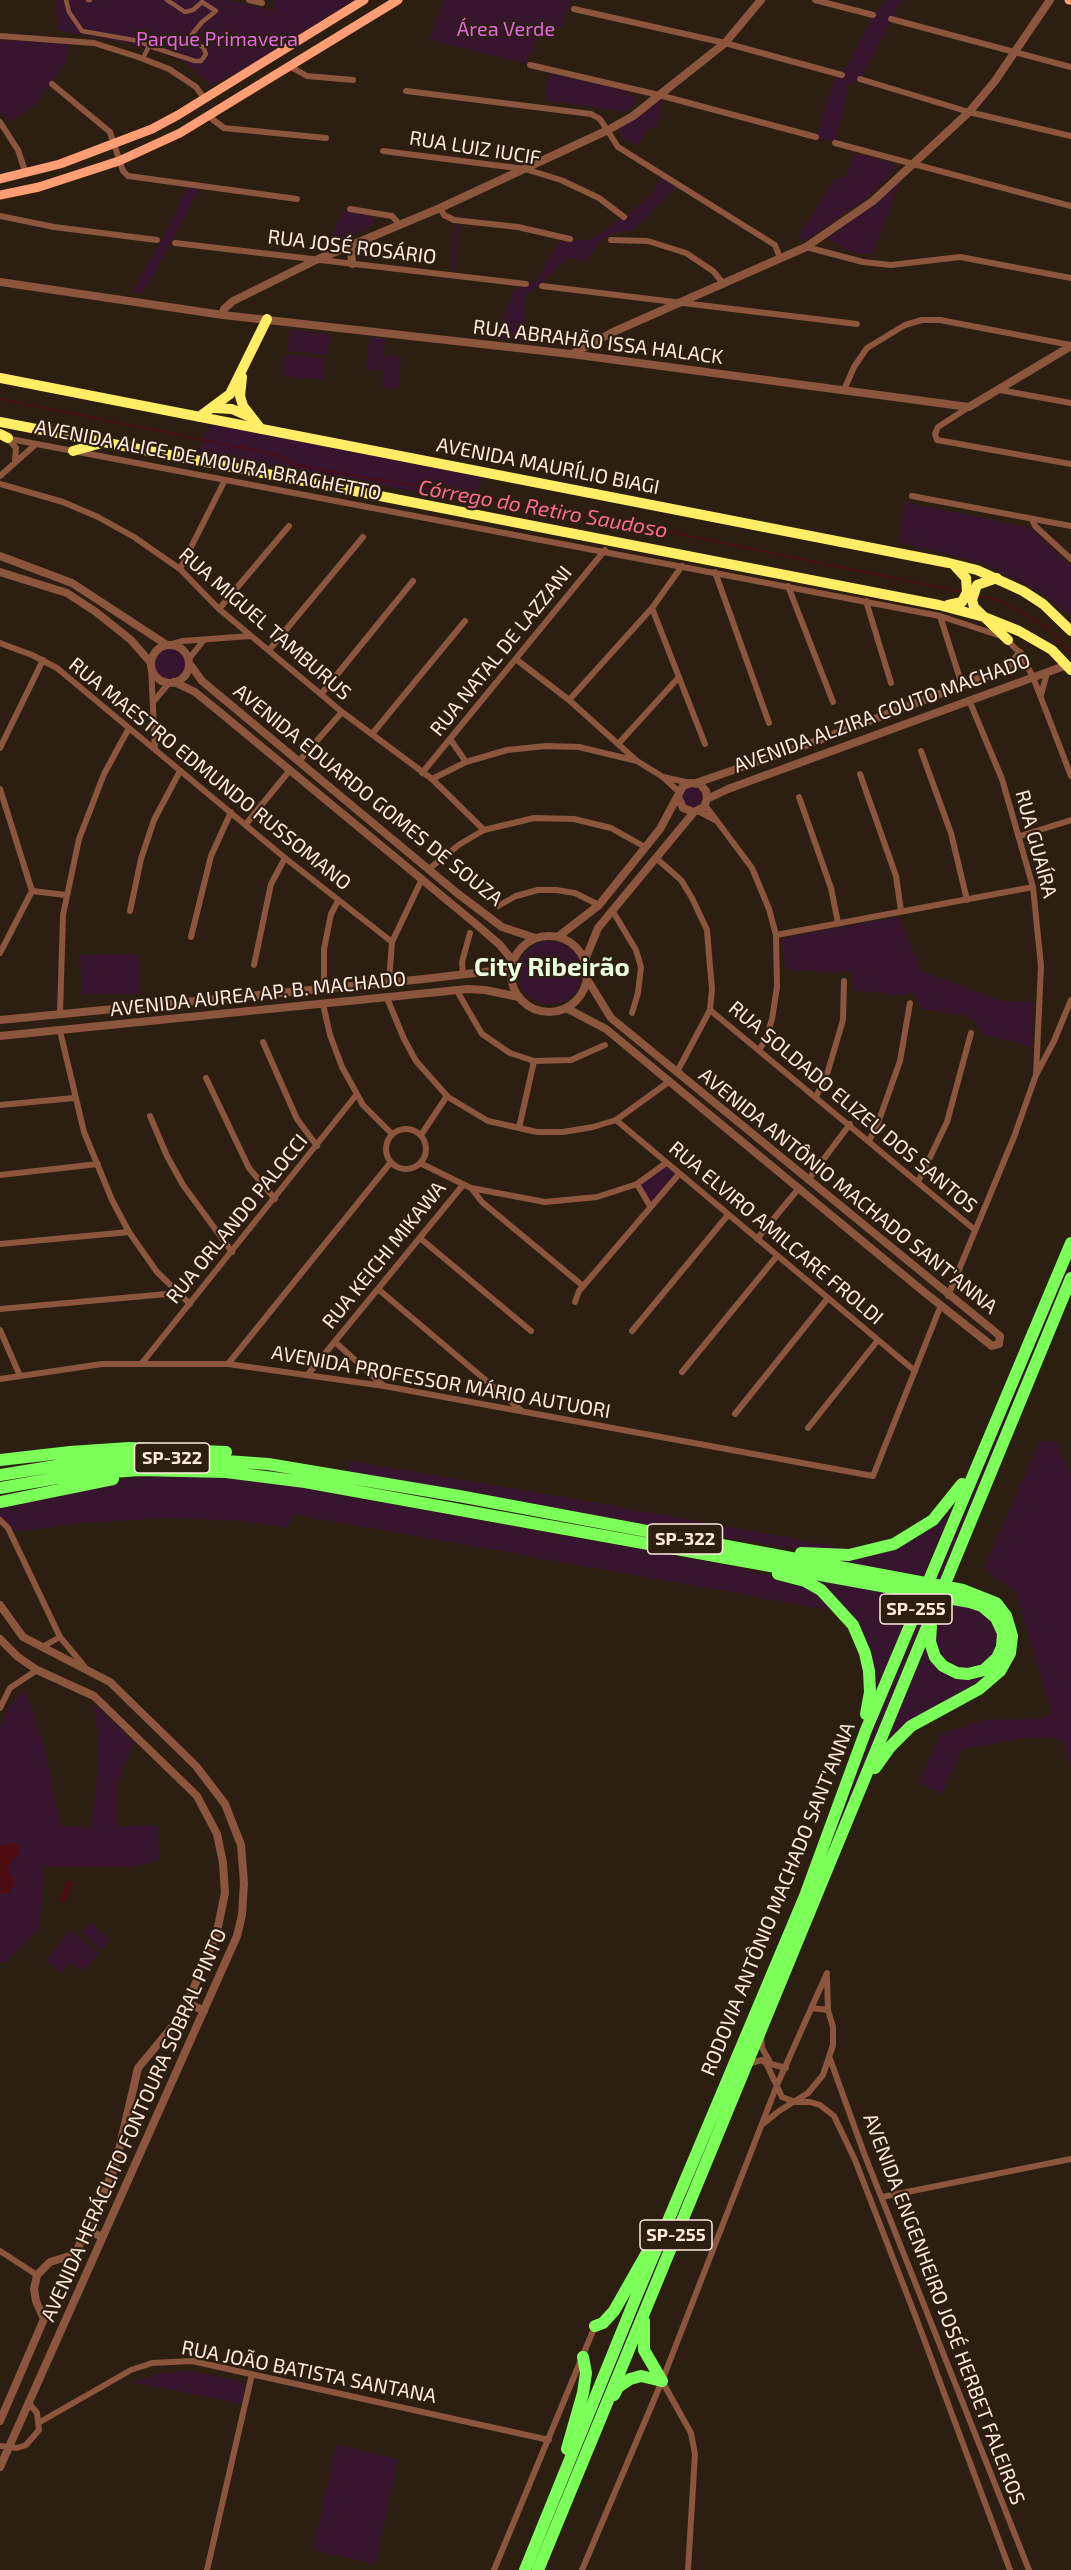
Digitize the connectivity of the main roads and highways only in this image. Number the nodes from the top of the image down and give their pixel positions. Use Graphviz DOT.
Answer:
graph roads {
  1 [pos="364,0"];
  2 [pos="398,0"];
  3 [pos="231,81"];
  4 [pos="239,95"];
  5 [pos="0,179"];
  6 [pos="0,195"];
  7 [pos="267,319"];
  8 [pos="243,372"];
  9 [pos="0,378"];
  10 [pos="214,408"];
  11 [pos="248,416"];
  12 [pos="199,417"];
  13 [pos="0,422"];
  14 [pos="261,430"];
  15 [pos="109,442"];
  16 [pos="73,451"];
  17 [pos="949,562"];
  18 [pos="997,578"];
  19 [pos="972,584"];
  20 [pos="968,600"];
  21 [pos="939,610"];
  22 [pos="984,617"];
  23 [pos="1071,631"];
  24 [pos="1008,640"];
  25 [pos="1070,666"];
  26 [pos="1071,1243"];
  27 [pos="1071,1278"];
  28 [pos="996,1416"];
  29 [pos="0,1460"];
  30 [pos="207,1471"];
  31 [pos="0,1475"];
  32 [pos="345,1476"];
  33 [pos="0,1488"];
  34 [pos="0,1502"];
  35 [pos="612,1525"];
  36 [pos="675,1549"];
  37 [pos="909,1586"];
  38 [pos="961,1595"];
  39 [pos="934,1606"];
  40 [pos="840,1805"];
  41 [pos="852,1811"];
  42 [pos="669,2217"];
  43 [pos="648,2301"];
  44 [pos="595,2326"];
  45 [pos="583,2357"];
  46 [pos="596,2428"];
  47 [pos="548,2514"];
  48 [pos="525,2570"];
  49 [pos="538,2570"];
  1 -- 3 [label="main road"];
  2 -- 4 [label="main road"];
  3 -- 4 [label="main road"];
  3 -- 5 [label="main road"];
  4 -- 6 [label="main road"];
  7 -- 8 [label="main road"];
  8 -- 10 [label="main road"];
  8 -- 11 [label="main road"];
  9 -- 12 [label="main road, AVENIDA MAURÍLIO BIAGI"];
  10 -- 11 [label="main road"];
  10 -- 12 [label="main road"];
  11 -- 14 [label="main road"];
  12 -- 14 [label="main road, AVENIDA MAURÍLIO BIAGI"];
  13 -- 15 [label="main road"];
  14 -- 17 [label="main road, AVENIDA MAURÍLIO BIAGI"];
  15 -- 16 [label="main road"];
  15 -- 21 [label="main road"];
  17 -- 18 [label="main road, AVENIDA MAURÍLIO BIAGI"];
  17 -- 19 [label="main road"];
  18 -- 19 [label="main road"];
  18 -- 23 [label="main road, AVENIDA MAURÍLIO BIAGI"];
  19 -- 20 [label="main road"];
  20 -- 21 [label="main road"];
  20 -- 22 [label="main road"];
  21 -- 22 [label="main road"];
  22 -- 24 [label="main road"];
  22 -- 25 [label="main road"];
  26 -- 28 [label="highway, RODOVIA ANTÔNIO MACHADO SANT'ANNA / SP-255"];
  27 -- 39 [label="highway, RODOVIA ANTÔNIO MACHADO SANT'ANNA / SP-255"];
  28 -- 35 [label="highway"];
  28 -- 40 [label="highway, RODOVIA ANTÔNIO MACHADO SANT'ANNA / SP-255"];
  29 -- 32 [label="highway"];
  30 -- 33 [label="highway, SP-322"];
  30 -- 34 [label="highway"];
  30 -- 36 [label="highway, SP-322"];
  31 -- 32 [label="highway, SP-322"];
  32 -- 35 [label="highway, SP-322"];
  35 -- 37 [label="highway, SP-322"];
  36 -- 37 [label="highway, SP-322"];
  36 -- 40 [label="highway"];
  37 -- 38 [label="highway"];
  38 -- 39 [label="highway"];
  38 -- 41 [label="highway"];
  39 -- 41 [label="highway, RODOVIA ANTÔNIO MACHADO SANT'ANNA / SP-255"];
  40 -- 42 [label="highway, RODOVIA ANTÔNIO MACHADO SANT'ANNA / SP-255"];
  41 -- 43 [label="highway, RODOVIA ANTÔNIO MACHADO SANT'ANNA / SP-255"];
  42 -- 44 [label="highway"];
  42 -- 47 [label="highway, RODOVIA ANTÔNIO MACHADO SANT'ANNA / SP-255"];
  43 -- 46 [label="highway, RODOVIA ANTÔNIO MACHADO SANT'ANNA / SP-255"];
  43 -- 46 [label="highway"];
  45 -- 47 [label="highway"];
  46 -- 49 [label="highway, RODOVIA ANTÔNIO MACHADO SANT'ANNA / SP-255"];
  47 -- 48 [label="highway, RODOVIA ANTÔNIO MACHADO SANT'ANNA / SP-255"];
}
